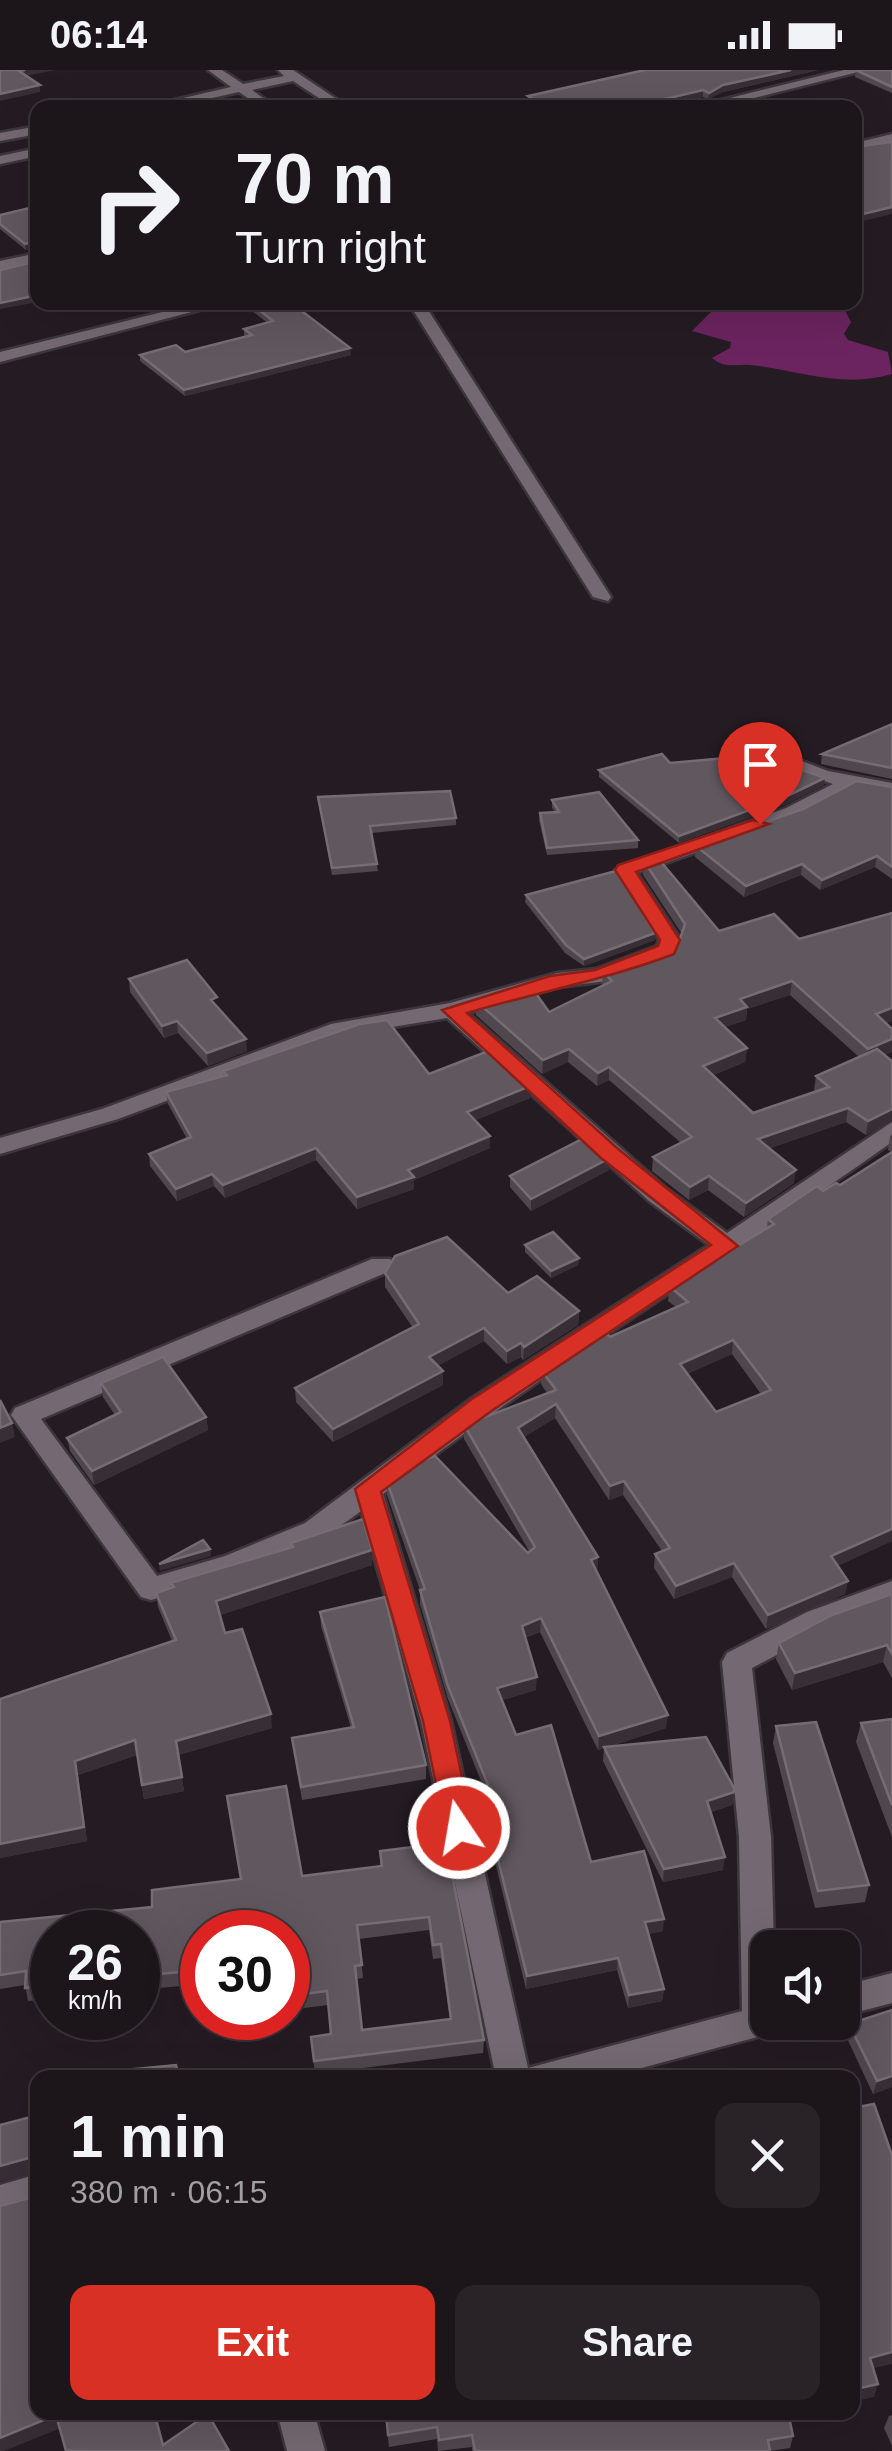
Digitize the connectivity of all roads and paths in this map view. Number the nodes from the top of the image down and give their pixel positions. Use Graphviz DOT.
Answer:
graph roads {
  1 [pos="214,70"];
  2 [pos="860,70"];
  3 [pos="289,73"];
  4 [pos="241,88"];
  5 [pos="321,93"];
  6 [pos="303,97"];
  7 [pos="184,100"];
  8 [pos="256,100"];
  9 [pos="332,100"];
  10 [pos="730,100"];
  11 [pos="30,132"];
  12 [pos="0,138"];
  13 [pos="892,138"];
  14 [pos="862,146"];
  15 [pos="30,154"];
  16 [pos="0,160"];
  17 [pos="30,259"];
  18 [pos="0,266"];
  19 [pos="191,310"];
  20 [pos="420,310"];
  21 [pos="0,357"];
  22 [pos="602,597"];
  23 [pos="773,756"];
  24 [pos="852,782"];
  25 [pos="892,789"];
  26 [pos="452,1010"];
  27 [pos="892,1130"];
  28 [pos="0,1146"];
  29 [pos="727,1246"];
  30 [pos="382,1265"];
  31 [pos="368,1489"];
  32 [pos="892,1592"];
  33 [pos="759,1930"];
  34 [pos="892,1988"];
  35 [pos="860,1996"];
  36 [pos="750,2024"];
  37 [pos="511,2070"];
  38 [pos="571,2070"];
  39 [pos="30,2194"];
  40 [pos="0,2202"];
  41 [pos="297,2420"];
  42 [pos="306,2451"];
  1 -- 4 [label="street"];
  2 -- 10 [label="street"];
  3 -- 4 [label="street"];
  3 -- 5 [label="street"];
  4 -- 7 [label="street"];
  4 -- 8 [label="street"];
  5 -- 6 [label="street"];
  5 -- 9 [label="street"];
  11 -- 12 [label="street"];
  13 -- 14 [label="street"];
  15 -- 16 [label="street"];
  17 -- 18 [label="street"];
  19 -- 21 [label="street"];
  20 -- 22 [label="street"];
  23 -- 24 [label="street"];
  24 -- 25 [label="street"];
  24 -- 26 [label="street"];
  26 -- 28 [label="street"];
  26 -- 29 [label="street"];
  27 -- 29 [label="street"];
  29 -- 31 [label="street"];
  30 -- 31 [label="street"];
  31 -- 37 [label="street"];
  32 -- 33 [label="street"];
  34 -- 35 [label="street"];
  36 -- 38 [label="street"];
  39 -- 40 [label="street"];
  41 -- 42 [label="street"];
}
